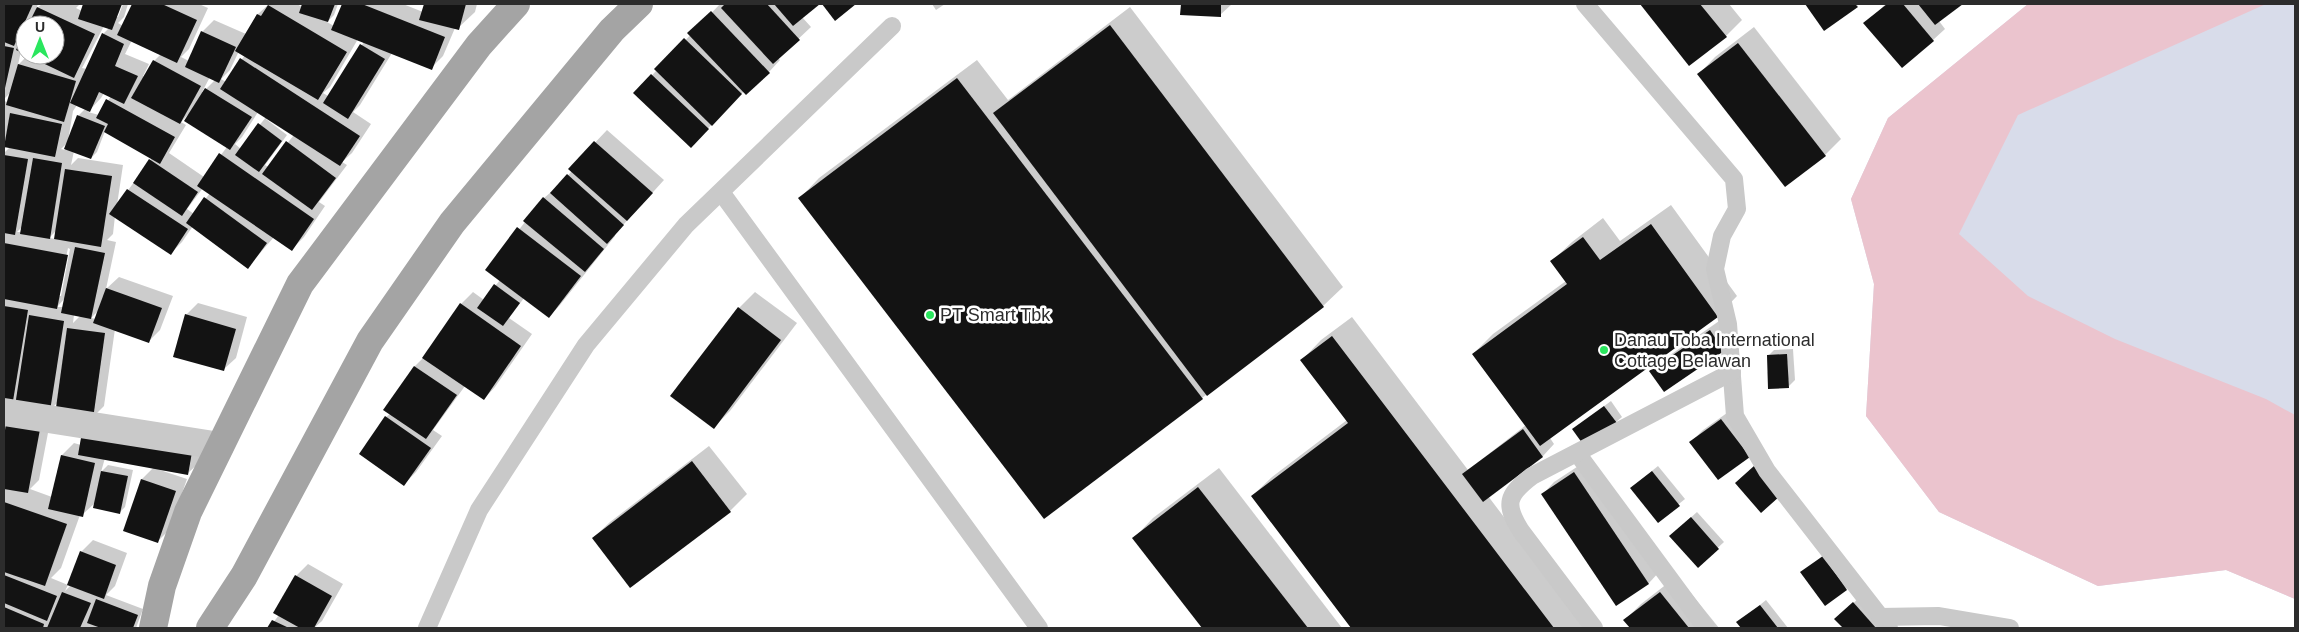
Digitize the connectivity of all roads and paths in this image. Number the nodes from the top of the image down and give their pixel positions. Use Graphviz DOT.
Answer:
graph roads {
  1 [pos="488,4"];
  2 [pos="516,4"];
  3 [pos="638,4"];
  4 [pos="1585,4"];
  5 [pos="892,26"];
  6 [pos="478,45"];
  7 [pos="721,192"];
  8 [pos="1732,372"];
  9 [pos="4,412"];
  10 [pos="220,446"];
  11 [pos="1577,453"];
  12 [pos="1884,622"];
  13 [pos="153,628"];
  14 [pos="210,628"];
  15 [pos="427,628"];
  16 [pos="1039,628"];
  17 [pos="1594,628"];
  18 [pos="1706,628"];
  19 [pos="2010,628"];
  1 -- 6 [label="main road"];
  2 -- 6 [label="main road"];
  3 -- 14 [label="main road"];
  4 -- 8 [label="lane"];
  5 -- 7 [label="lane"];
  6 -- 10 [label="main road"];
  7 -- 15 [label="lane"];
  7 -- 16 [label="lane"];
  8 -- 11 [label="lane"];
  8 -- 12 [label="lane"];
  9 -- 10 [label="street"];
  10 -- 13 [label="main road"];
  11 -- 17 [label="lane"];
  11 -- 18 [label="lane"];
  12 -- 19 [label="lane"];
}
